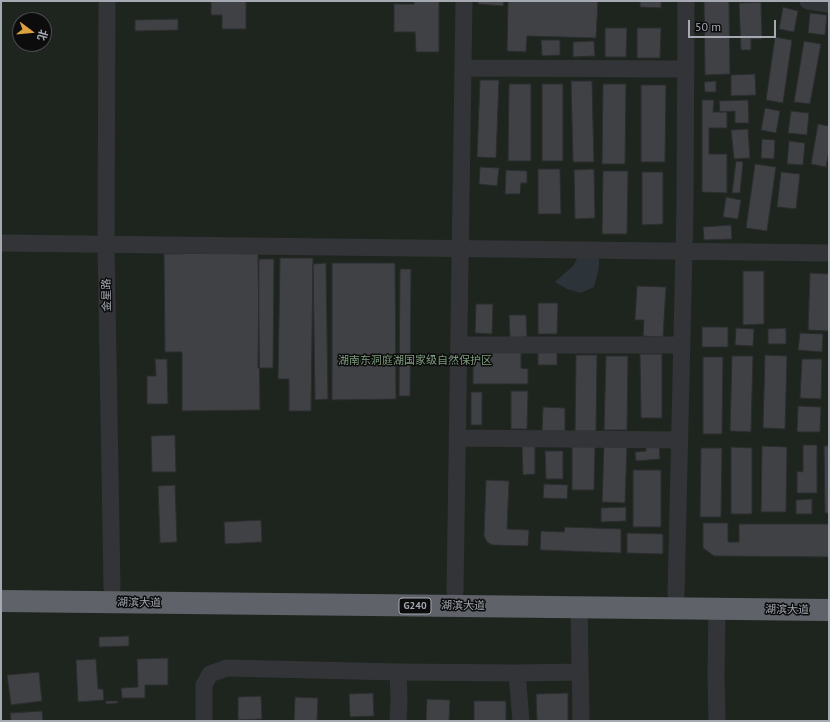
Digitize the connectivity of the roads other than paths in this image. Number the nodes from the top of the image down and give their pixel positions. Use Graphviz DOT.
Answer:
graph roads {
  1 [pos="107,1"];
  2 [pos="464,1"];
  3 [pos="686,1"];
  4 [pos="808,1"];
  5 [pos="829,4"];
  6 [pos="463,68"];
  7 [pos="686,69"];
  8 [pos="1,243"];
  9 [pos="106,244"];
  10 [pos="460,249"];
  11 [pos="684,252"];
  12 [pos="829,254"];
  13 [pos="459,344"];
  14 [pos="681,345"];
  15 [pos="457,438"];
  16 [pos="680,440"];
  17 [pos="1,587"];
  18 [pos="112,588"];
  19 [pos="455,591"];
  20 [pos="676,594"];
  21 [pos="829,595"];
  22 [pos="1,601"];
  23 [pos="579,608"];
  24 [pos="717,609"];
  25 [pos="829,610"];
  26 [pos="398,672"];
  27 [pos="580,672"];
  28 [pos="517,673"];
  29 [pos="202,718"];
  30 [pos="398,721"];
  31 [pos="520,721"];
  32 [pos="581,721"];
  33 [pos="717,721"];
  1 -- 9 [label="street, 金星路"];
  2 -- 6 [label="street"];
  3 -- 7 [label="street"];
  4 -- 5 [label="street"];
  6 -- 7 [label="street"];
  6 -- 10 [label="street"];
  7 -- 11 [label="street"];
  8 -- 9 [label="street"];
  9 -- 10 [label="street"];
  9 -- 18 [label="street, 金星路"];
  10 -- 11 [label="street"];
  10 -- 13 [label="street"];
  11 -- 12 [label="street"];
  11 -- 14 [label="street"];
  13 -- 14 [label="street"];
  13 -- 15 [label="street"];
  14 -- 16 [label="street"];
  15 -- 16 [label="street"];
  15 -- 19 [label="street"];
  16 -- 20 [label="street"];
  17 -- 18 [label="highway, 湖滨大道 / G240"];
  18 -- 19 [label="highway, 湖滨大道 / G240"];
  19 -- 20 [label="highway, 湖滨大道 / G240"];
  20 -- 21 [label="highway, 湖滨大道 / G240"];
  22 -- 23 [label="highway, 湖滨大道 / G240"];
  23 -- 24 [label="highway, 湖滨大道 / G240"];
  23 -- 27 [label="street"];
  24 -- 25 [label="highway, 湖滨大道 / G240"];
  24 -- 33 [label="street"];
  26 -- 28 [label="street"];
  26 -- 29 [label="street"];
  26 -- 30 [label="street"];
  27 -- 28 [label="street"];
  27 -- 32 [label="street"];
  28 -- 31 [label="street"];
}
